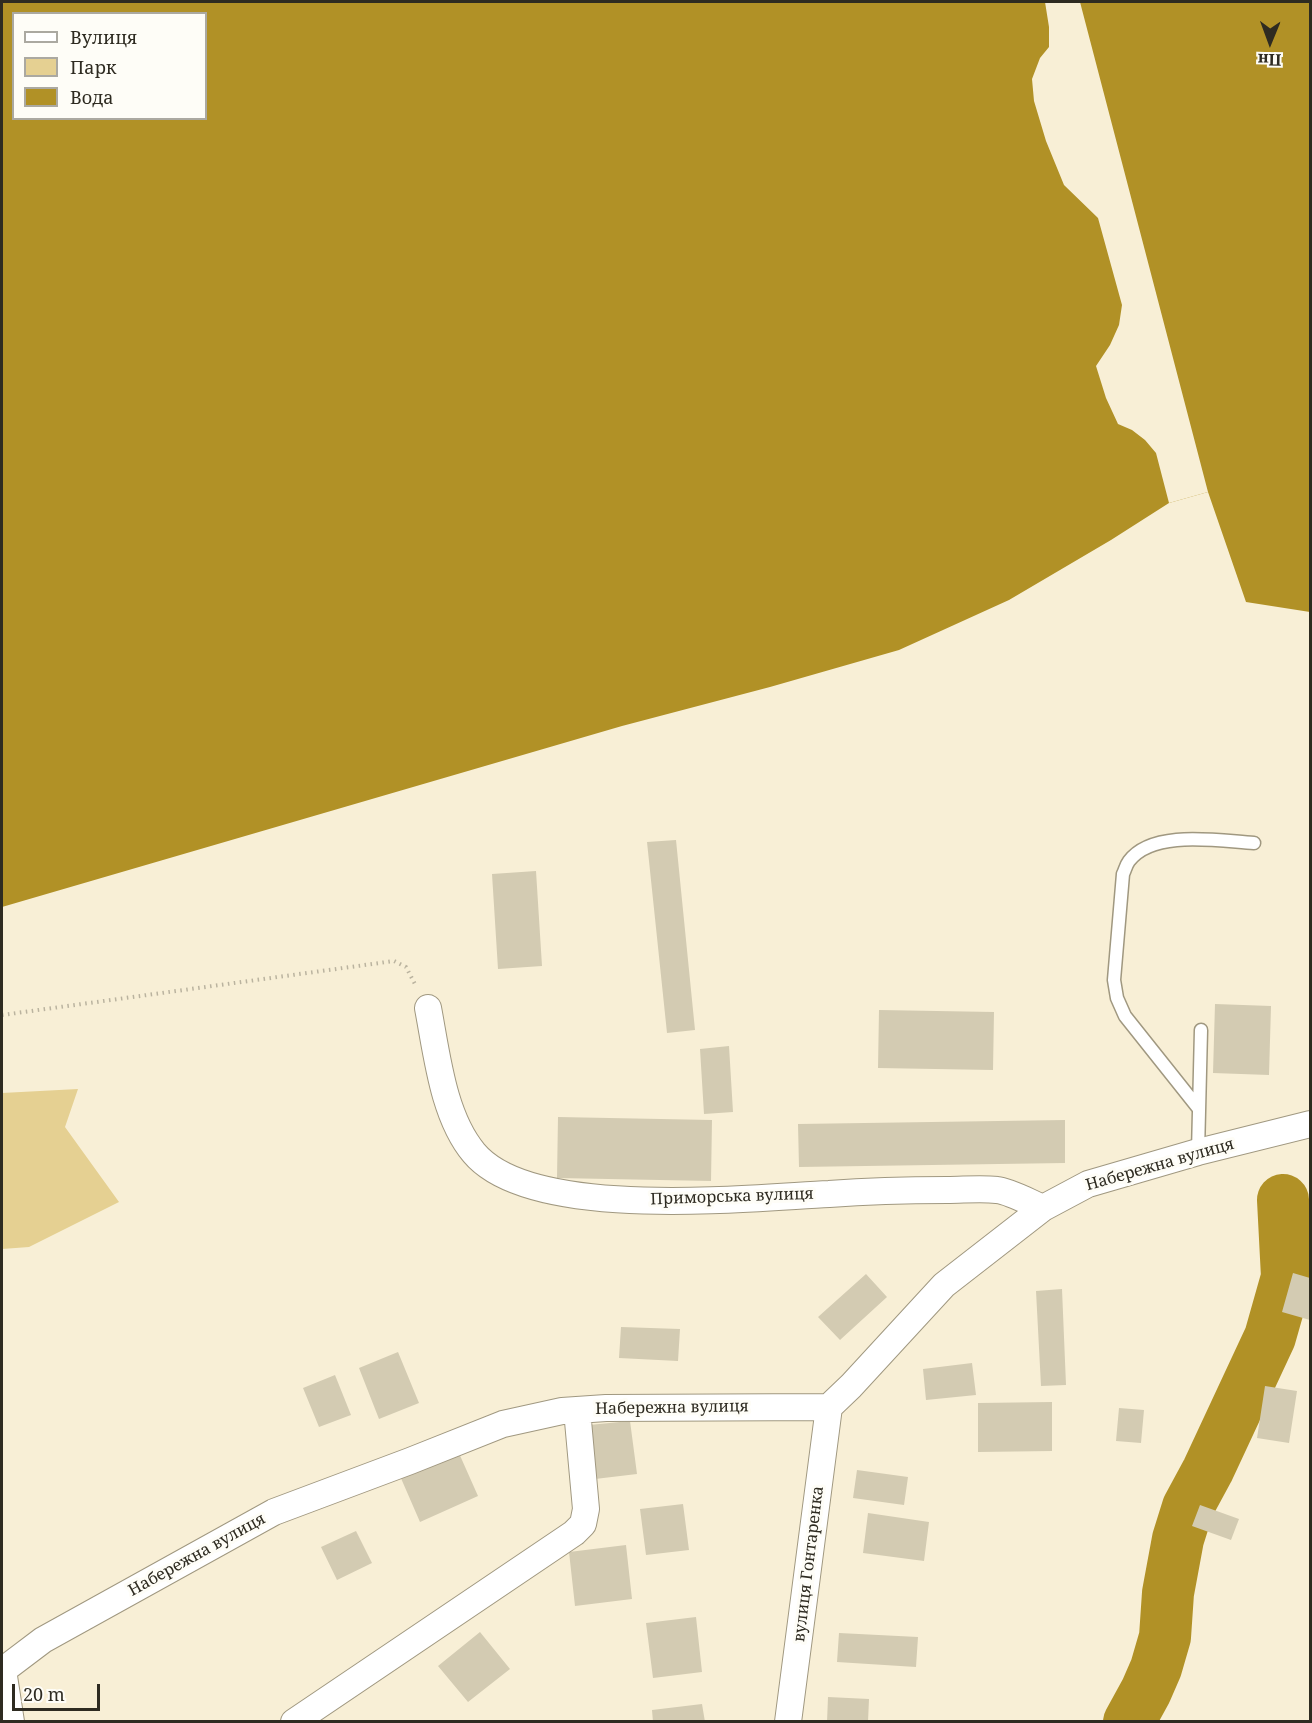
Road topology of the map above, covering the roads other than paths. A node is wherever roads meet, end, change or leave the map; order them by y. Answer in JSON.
{"nodes":[{"id":1,"x":1254,"y":843,"type":"dead end"},
{"id":2,"x":428,"y":1008,"type":"road end"},
{"id":3,"x":1201,"y":1030,"type":"dead end"},
{"id":4,"x":1199,"y":1109,"type":"junction"},
{"id":5,"x":1311,"y":1124,"type":"edge"},
{"id":6,"x":1198,"y":1152,"type":"junction"},
{"id":7,"x":1043,"y":1208,"type":"junction"},
{"id":8,"x":829,"y":1407,"type":"junction"},
{"id":9,"x":578,"y":1410,"type":"junction"},
{"id":10,"x":2,"y":1670,"type":"edge"},
{"id":11,"x":11,"y":1722,"type":"edge"},
{"id":12,"x":294,"y":1722,"type":"edge"},
{"id":13,"x":788,"y":1722,"type":"edge"}],
"edges":[{"from":1,"to":4,"type":"lane"},
{"from":2,"to":7,"type":"street","name":"Приморська вулиця"},
{"from":3,"to":4,"type":"lane"},
{"from":4,"to":6,"type":"lane"},
{"from":5,"to":6,"type":"street","name":"Набережна вулиця"},
{"from":6,"to":7,"type":"street","name":"Набережна вулиця"},
{"from":7,"to":8,"type":"street","name":"Набережна вулиця"},
{"from":8,"to":9,"type":"street","name":"Набережна вулиця"},
{"from":8,"to":13,"type":"street","name":"вулиця Гонтаренка"},
{"from":9,"to":10,"type":"street","name":"Набережна вулиця"},
{"from":9,"to":12,"type":"street"},
{"from":10,"to":11,"type":"street"}]}
